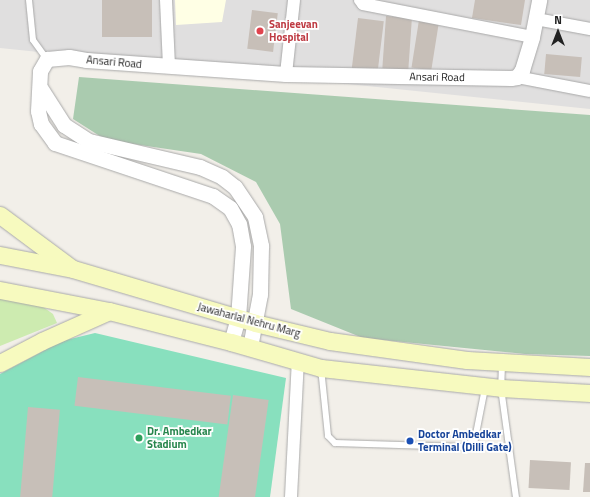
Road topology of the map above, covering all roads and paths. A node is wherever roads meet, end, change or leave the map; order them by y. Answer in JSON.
{"nodes":[{"id":1,"x":28,"y":0,"type":"edge"},
{"id":2,"x":166,"y":0,"type":"edge"},
{"id":3,"x":294,"y":0,"type":"edge"},
{"id":4,"x":360,"y":0,"type":"edge"},
{"id":5,"x":539,"y":0,"type":"edge"},
{"id":6,"x":536,"y":20,"type":"junction"},
{"id":7,"x":590,"y":28,"type":"edge"},
{"id":8,"x":532,"y":37,"type":"junction"},
{"id":9,"x":47,"y":59,"type":"junction"},
{"id":10,"x":169,"y":66,"type":"junction"},
{"id":11,"x":286,"y":74,"type":"junction"},
{"id":12,"x":517,"y":77,"type":"junction"},
{"id":13,"x":41,"y":89,"type":"junction"},
{"id":14,"x":590,"y":90,"type":"edge"},
{"id":15,"x":0,"y":215,"type":"edge"},
{"id":16,"x":0,"y":255,"type":"edge"},
{"id":17,"x":73,"y":269,"type":"junction"},
{"id":18,"x":0,"y":290,"type":"edge"},
{"id":19,"x":109,"y":311,"type":"junction"},
{"id":20,"x":238,"y":318,"type":"junction"},
{"id":21,"x":255,"y":323,"type":"junction"},
{"id":22,"x":231,"y":342,"type":"junction"},
{"id":23,"x":250,"y":347,"type":"junction"},
{"id":24,"x":298,"y":361,"type":"junction"},
{"id":25,"x":502,"y":362,"type":"junction"},
{"id":26,"x":0,"y":363,"type":"edge"},
{"id":27,"x":590,"y":367,"type":"edge"},
{"id":28,"x":321,"y":368,"type":"junction"},
{"id":29,"x":493,"y":387,"type":"junction"},
{"id":30,"x":590,"y":393,"type":"edge"},
{"id":31,"x":290,"y":497,"type":"edge"},
{"id":32,"x":516,"y":497,"type":"edge"}],
"edges":[{"from":1,"to":9,"type":"lane"},
{"from":2,"to":10,"type":"street"},
{"from":3,"to":11,"type":"street"},
{"from":4,"to":8,"type":"street"},
{"from":5,"to":6,"type":"street"},
{"from":6,"to":7,"type":"street"},
{"from":6,"to":8,"type":"street"},
{"from":8,"to":12,"type":"street"},
{"from":9,"to":10,"type":"street","name":"Ansari Road"},
{"from":9,"to":13,"type":"street"},
{"from":10,"to":11,"type":"street","name":"Ansari Road"},
{"from":11,"to":12,"type":"street","name":"Ansari Road"},
{"from":12,"to":14,"type":"street"},
{"from":13,"to":20,"type":"street"},
{"from":13,"to":21,"type":"street"},
{"from":15,"to":17,"type":"main road"},
{"from":16,"to":17,"type":"main road","name":"Jawaharlal Nehru Marg"},
{"from":17,"to":20,"type":"main road","name":"Jawaharlal Nehru Marg"},
{"from":18,"to":19,"type":"main road"},
{"from":19,"to":22,"type":"main road"},
{"from":19,"to":26,"type":"main road"},
{"from":20,"to":21,"type":"main road","name":"Jawaharlal Nehru Marg"},
{"from":20,"to":22,"type":"street"},
{"from":21,"to":23,"type":"street"},
{"from":21,"to":25,"type":"main road","name":"Jawaharlal Nehru Marg"},
{"from":22,"to":23,"type":"main road"},
{"from":23,"to":24,"type":"main road"},
{"from":24,"to":28,"type":"main road"},
{"from":24,"to":31,"type":"street"},
{"from":25,"to":27,"type":"main road","name":"Jawaharlal Nehru Marg"},
{"from":25,"to":29,"type":"lane"},
{"from":28,"to":29,"type":"main road"},
{"from":28,"to":29,"type":"lane"},
{"from":29,"to":30,"type":"main road"},
{"from":29,"to":32,"type":"lane"}]}
